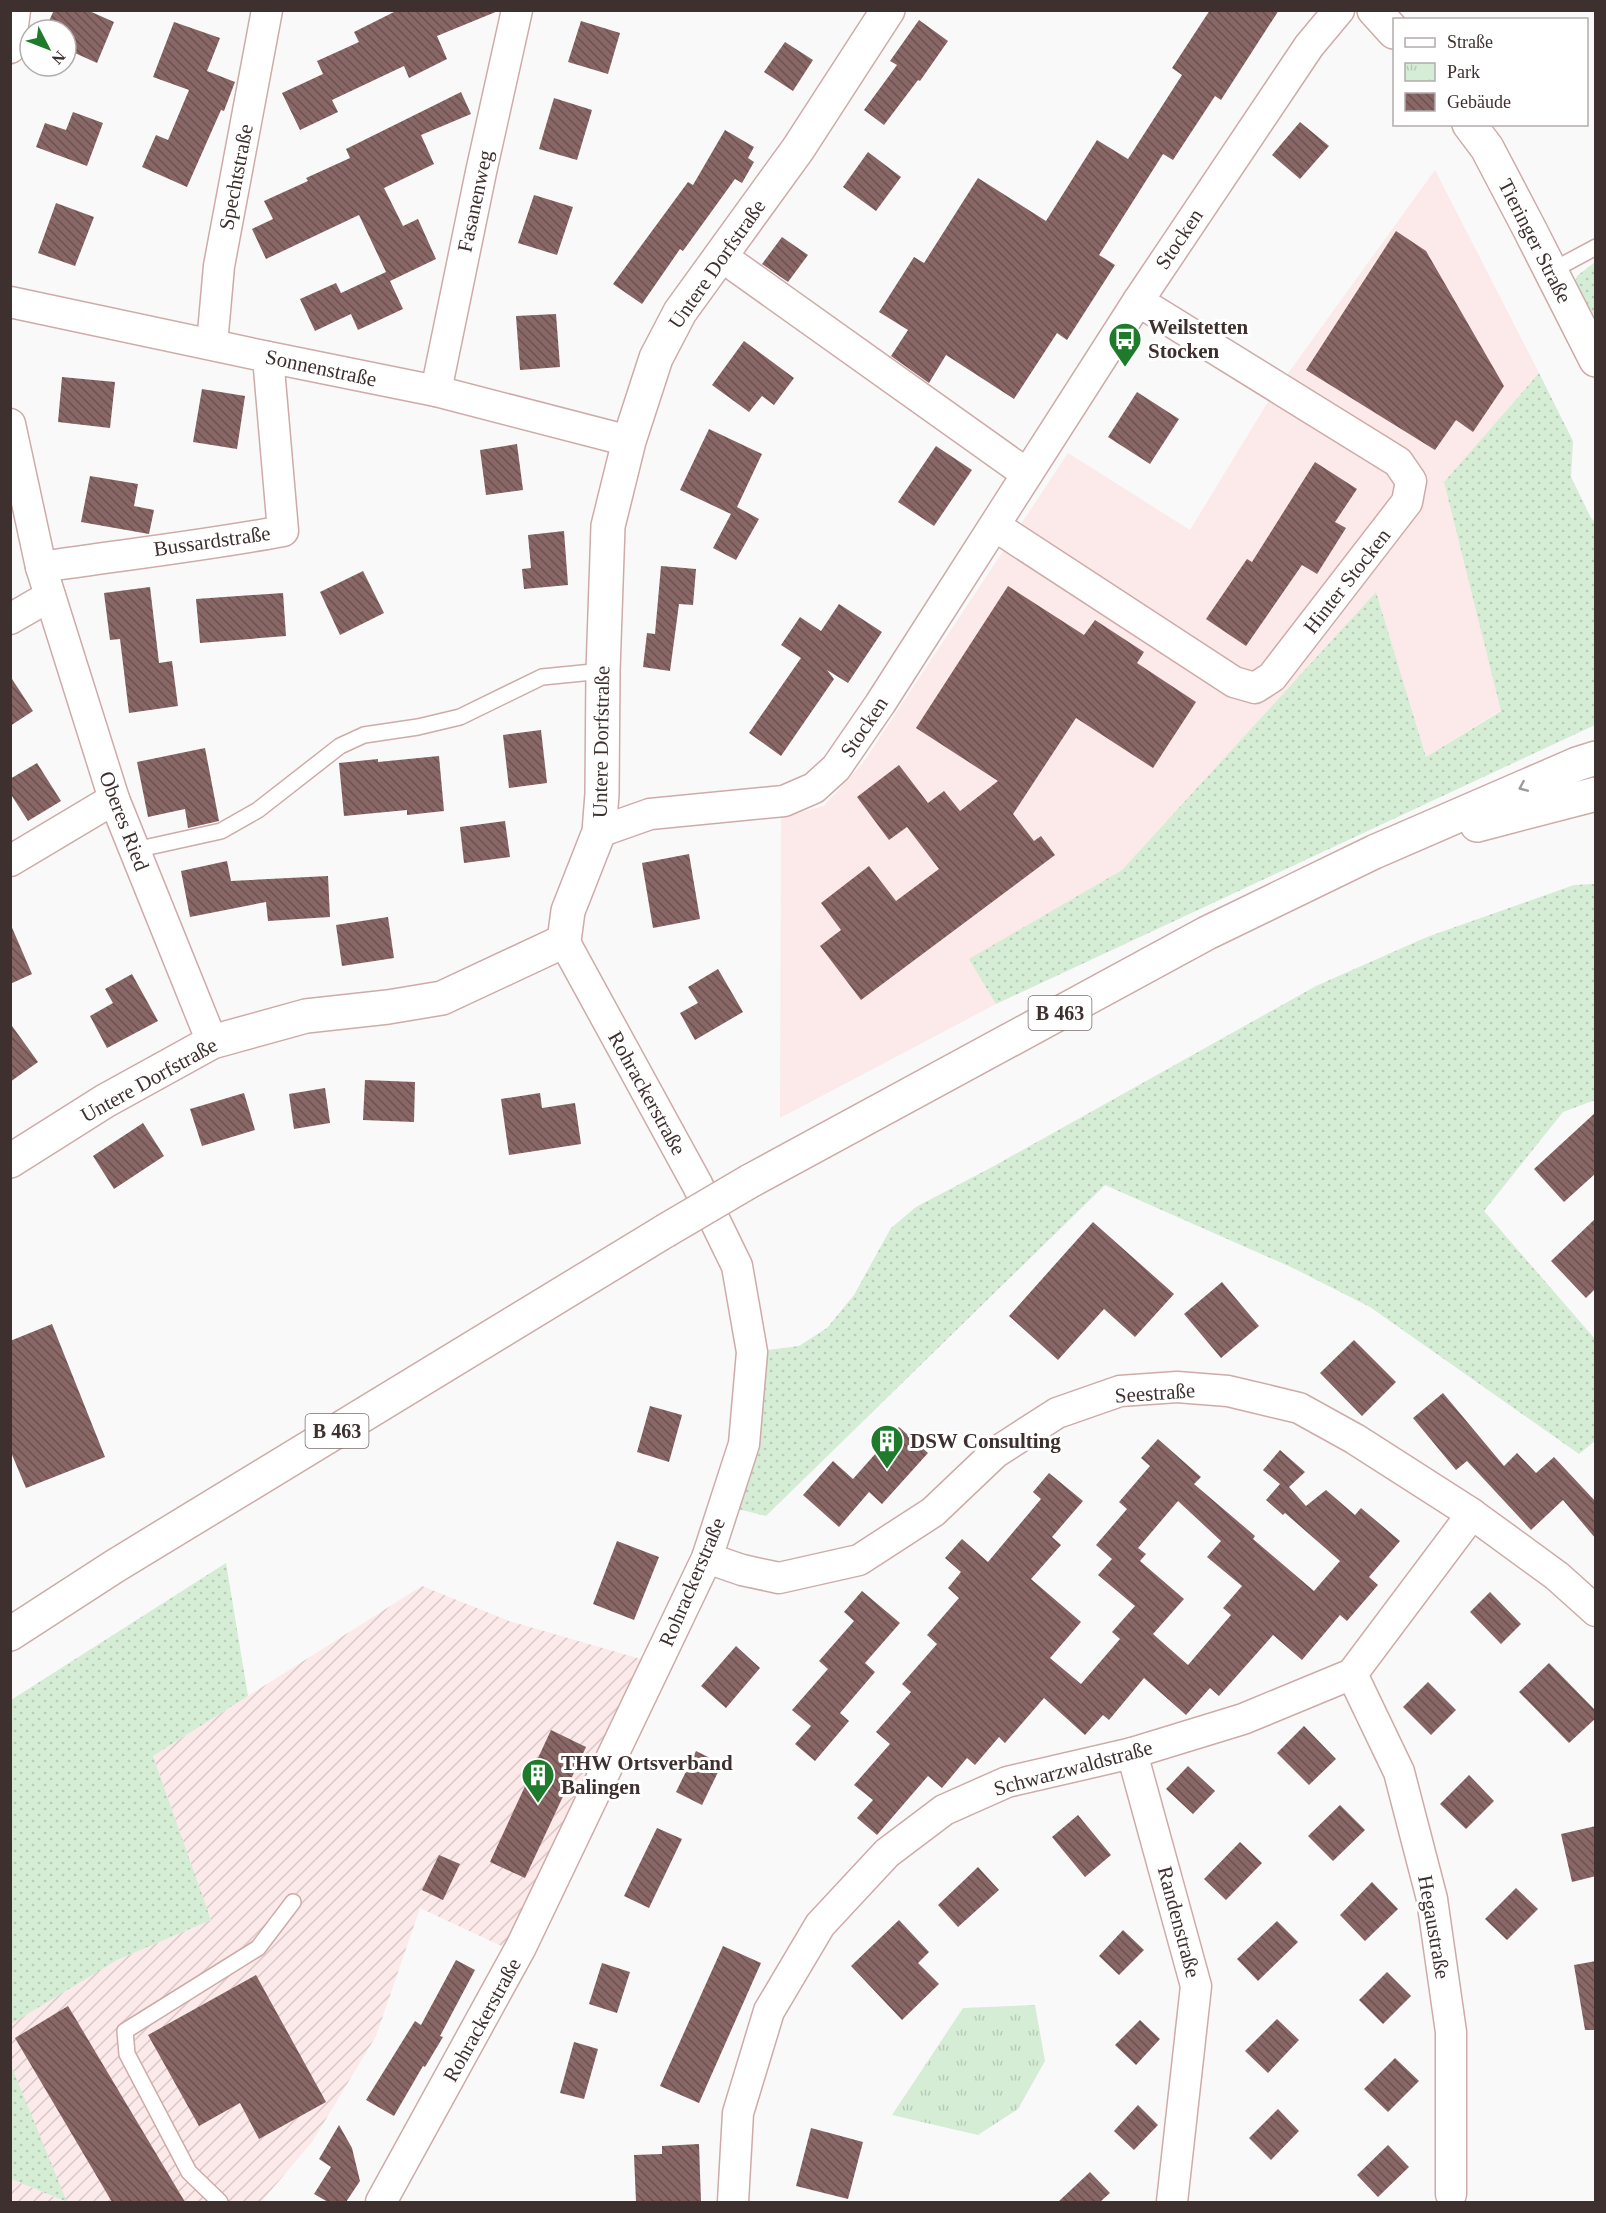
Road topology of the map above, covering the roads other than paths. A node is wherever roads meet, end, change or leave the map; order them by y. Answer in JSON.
{"nodes":[{"id":1,"x":15,"y":10,"type":"edge"},
{"id":2,"x":267,"y":10,"type":"edge"},
{"id":3,"x":517,"y":10,"type":"edge"},
{"id":4,"x":888,"y":10,"type":"edge"},
{"id":5,"x":1339,"y":10,"type":"edge"},
{"id":6,"x":1374,"y":10,"type":"edge"},
{"id":7,"x":1393,"y":30,"type":"edge"},
{"id":8,"x":10,"y":48,"type":"edge"},
{"id":9,"x":1470,"y":126,"type":"edge"},
{"id":10,"x":1596,"y":248,"type":"edge"},
{"id":11,"x":721,"y":256,"type":"junction"},
{"id":12,"x":1556,"y":280,"type":"junction"},
{"id":13,"x":1138,"y":301,"type":"junction"},
{"id":14,"x":10,"y":302,"type":"edge"},
{"id":15,"x":212,"y":344,"type":"junction"},
{"id":16,"x":268,"y":357,"type":"junction"},
{"id":17,"x":1596,"y":360,"type":"edge"},
{"id":18,"x":436,"y":392,"type":"junction"},
{"id":19,"x":10,"y":424,"type":"edge"},
{"id":20,"x":629,"y":441,"type":"junction"},
{"id":21,"x":1028,"y":474,"type":"junction"},
{"id":22,"x":994,"y":526,"type":"junction"},
{"id":23,"x":41,"y":567,"type":"junction"},
{"id":24,"x":50,"y":596,"type":"junction"},
{"id":25,"x":10,"y":620,"type":"edge"},
{"id":26,"x":603,"y":671,"type":"junction"},
{"id":27,"x":1596,"y":758,"type":"edge"},
{"id":28,"x":1596,"y":794,"type":"edge"},
{"id":29,"x":114,"y":799,"type":"junction"},
{"id":30,"x":599,"y":832,"type":"junction"},
{"id":31,"x":135,"y":850,"type":"junction"},
{"id":32,"x":1374,"y":852,"type":"junction"},
{"id":33,"x":10,"y":861,"type":"edge"},
{"id":34,"x":564,"y":941,"type":"junction"},
{"id":35,"x":212,"y":1042,"type":"junction"},
{"id":36,"x":10,"y":1161,"type":"edge"},
{"id":37,"x":1472,"y":1514,"type":"junction"},
{"id":38,"x":707,"y":1558,"type":"junction"},
{"id":39,"x":1596,"y":1611,"type":"edge"},
{"id":40,"x":10,"y":1634,"type":"edge"},
{"id":41,"x":1352,"y":1674,"type":"junction"},
{"id":42,"x":1132,"y":1753,"type":"junction"},
{"id":43,"x":293,"y":1902,"type":"dead end"},
{"id":44,"x":1458,"y":2198,"type":"edge"},
{"id":45,"x":220,"y":2202,"type":"edge"},
{"id":46,"x":381,"y":2202,"type":"edge"},
{"id":47,"x":733,"y":2202,"type":"edge"},
{"id":48,"x":1172,"y":2202,"type":"edge"}],
"edges":[{"from":1,"to":8,"type":"street"},
{"from":2,"to":15,"type":"street","name":"Spechtstraße"},
{"from":3,"to":18,"type":"street","name":"Fasanenweg"},
{"from":4,"to":11,"type":"main road","name":"Untere Dorfstraße"},
{"from":5,"to":13,"type":"street","name":"Stocken"},
{"from":6,"to":7,"type":"main road"},
{"from":9,"to":12,"type":"main road","name":"Tieringer Straße"},
{"from":10,"to":12,"type":"lane"},
{"from":11,"to":20,"type":"main road","name":"Untere Dorfstraße"},
{"from":11,"to":21,"type":"street"},
{"from":12,"to":17,"type":"main road","name":"Tieringer Straße"},
{"from":13,"to":21,"type":"street","name":"Stocken"},
{"from":13,"to":22,"type":"street","name":"Hinter Stocken"},
{"from":14,"to":15,"type":"street","name":"Sonnenstraße"},
{"from":15,"to":16,"type":"street","name":"Sonnenstraße"},
{"from":16,"to":18,"type":"street","name":"Sonnenstraße"},
{"from":16,"to":23,"type":"street","name":"Bussardstraße"},
{"from":18,"to":20,"type":"street","name":"Sonnenstraße"},
{"from":19,"to":23,"type":"street","name":"Oberes Ried"},
{"from":20,"to":26,"type":"main road","name":"Untere Dorfstraße"},
{"from":21,"to":22,"type":"street","name":"Stocken"},
{"from":22,"to":30,"type":"street","name":"Stocken"},
{"from":23,"to":24,"type":"street","name":"Oberes Ried"},
{"from":24,"to":25,"type":"street"},
{"from":24,"to":29,"type":"street","name":"Oberes Ried"},
{"from":26,"to":30,"type":"main road","name":"Untere Dorfstraße"},
{"from":26,"to":31,"type":"lane"},
{"from":27,"to":32,"type":"main road","number":"B 463","one_way":true},
{"from":28,"to":32,"type":"main road","number":"B 463"},
{"from":29,"to":31,"type":"street","name":"Oberes Ried"},
{"from":29,"to":33,"type":"street"},
{"from":30,"to":34,"type":"main road","name":"Untere Dorfstraße"},
{"from":31,"to":35,"type":"street","name":"Oberes Ried"},
{"from":32,"to":40,"type":"main road","number":"B 463","bridge":true},
{"from":34,"to":35,"type":"main road","name":"Untere Dorfstraße"},
{"from":34,"to":38,"type":"street","name":"Rohrackerstraße"},
{"from":35,"to":36,"type":"main road","name":"Untere Dorfstraße"},
{"from":37,"to":38,"type":"street","name":"Seestraße"},
{"from":37,"to":39,"type":"street","name":"Seestraße"},
{"from":37,"to":41,"type":"street"},
{"from":38,"to":46,"type":"street","name":"Rohrackerstraße"},
{"from":41,"to":42,"type":"street","name":"Schwarzwaldstraße"},
{"from":41,"to":44,"type":"street","name":"Hegaustraße"},
{"from":42,"to":47,"type":"street","name":"Schwarzwaldstraße"},
{"from":42,"to":48,"type":"street","name":"Randenstraße"},
{"from":43,"to":45,"type":"lane"}]}
